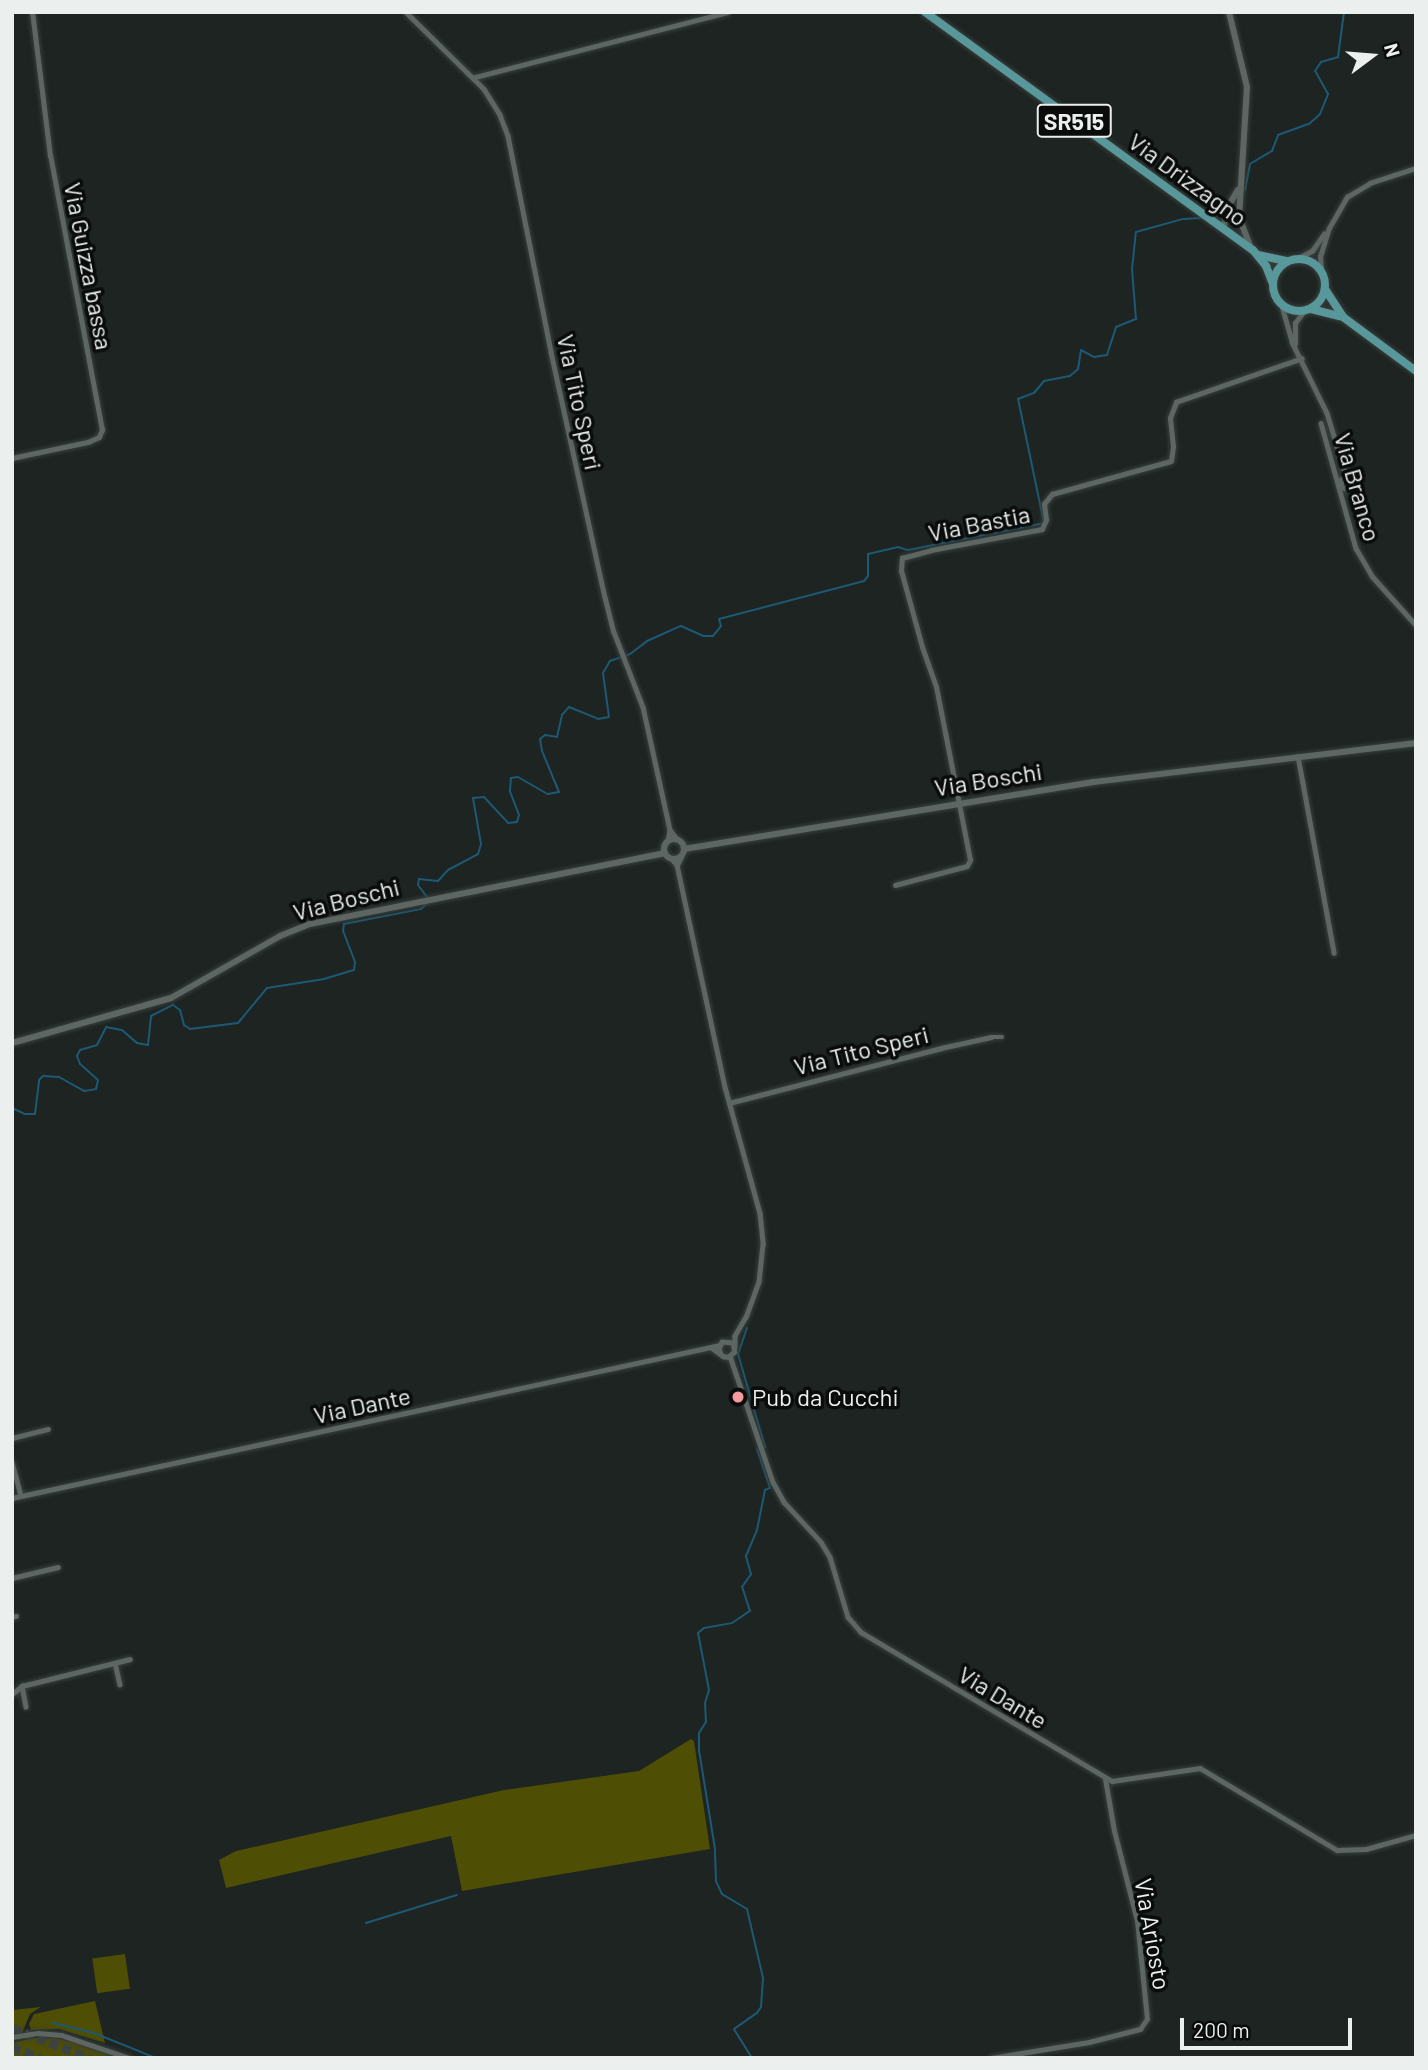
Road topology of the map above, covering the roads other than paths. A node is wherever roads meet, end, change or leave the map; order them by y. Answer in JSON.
{"nodes":[{"id":1,"x":32,"y":12,"type":"edge"},
{"id":2,"x":406,"y":12,"type":"edge"},
{"id":3,"x":728,"y":12,"type":"edge"},
{"id":4,"x":925,"y":12,"type":"edge"},
{"id":5,"x":1229,"y":12,"type":"edge"},
{"id":6,"x":474,"y":78,"type":"junction"},
{"id":7,"x":1416,"y":168,"type":"edge"},
{"id":8,"x":1238,"y":188,"type":"junction"},
{"id":9,"x":1228,"y":207,"type":"junction"},
{"id":10,"x":1203,"y":215,"type":"junction"},
{"id":11,"x":1329,"y":228,"type":"junction"},
{"id":12,"x":1223,"y":229,"type":"junction"},
{"id":13,"x":1255,"y":252,"type":"junction"},
{"id":14,"x":1298,"y":258,"type":"junction"},
{"id":15,"x":1287,"y":261,"type":"junction"},
{"id":16,"x":1321,"y":270,"type":"junction"},
{"id":17,"x":1272,"y":282,"type":"junction"},
{"id":18,"x":1325,"y":289,"type":"junction"},
{"id":19,"x":1282,"y":306,"type":"junction"},
{"id":20,"x":1307,"y":310,"type":"junction"},
{"id":21,"x":1343,"y":317,"type":"junction"},
{"id":22,"x":1296,"y":348,"type":"junction"},
{"id":23,"x":1302,"y":358,"type":"junction"},
{"id":24,"x":1416,"y":371,"type":"edge"},
{"id":25,"x":1321,"y":423,"type":"dead end"},
{"id":26,"x":12,"y":458,"type":"edge"},
{"id":27,"x":1346,"y":476,"type":"dead end"},
{"id":28,"x":1416,"y":625,"type":"edge"},
{"id":29,"x":1416,"y":743,"type":"edge"},
{"id":30,"x":1298,"y":755,"type":"junction"},
{"id":31,"x":961,"y":802,"type":"junction"},
{"id":32,"x":670,"y":830,"type":"junction"},
{"id":33,"x":677,"y":839,"type":"junction"},
{"id":34,"x":668,"y":841,"type":"junction"},
{"id":35,"x":684,"y":849,"type":"junction"},
{"id":36,"x":665,"y":853,"type":"junction"},
{"id":37,"x":681,"y":857,"type":"junction"},
{"id":38,"x":672,"y":859,"type":"junction"},
{"id":39,"x":677,"y":865,"type":"junction"},
{"id":40,"x":895,"y":885,"type":"dead end"},
{"id":41,"x":1334,"y":953,"type":"dead end"},
{"id":42,"x":1002,"y":1037,"type":"dead end"},
{"id":43,"x":12,"y":1043,"type":"edge"},
{"id":44,"x":729,"y":1103,"type":"junction"},
{"id":45,"x":735,"y":1336,"type":"junction"},
{"id":46,"x":726,"y":1341,"type":"junction"},
{"id":47,"x":720,"y":1345,"type":"junction"},
{"id":48,"x":735,"y":1347,"type":"junction"},
{"id":49,"x":711,"y":1348,"type":"junction"},
{"id":50,"x":721,"y":1354,"type":"junction"},
{"id":51,"x":730,"y":1356,"type":"junction"},
{"id":52,"x":48,"y":1429,"type":"dead end"},
{"id":53,"x":12,"y":1438,"type":"edge"},
{"id":54,"x":12,"y":1462,"type":"edge"},
{"id":55,"x":21,"y":1496,"type":"junction"},
{"id":56,"x":12,"y":1498,"type":"edge"},
{"id":57,"x":58,"y":1567,"type":"dead end"},
{"id":58,"x":12,"y":1578,"type":"edge"},
{"id":59,"x":130,"y":1660,"type":"dead end"},
{"id":60,"x":115,"y":1663,"type":"junction"},
{"id":61,"x":120,"y":1684,"type":"dead end"},
{"id":62,"x":22,"y":1686,"type":"junction"},
{"id":63,"x":12,"y":1694,"type":"edge"},
{"id":64,"x":26,"y":1707,"type":"dead end"},
{"id":65,"x":1105,"y":1778,"type":"junction"},
{"id":66,"x":1416,"y":1835,"type":"edge"},
{"id":67,"x":12,"y":2037,"type":"edge"},
{"id":68,"x":129,"y":2058,"type":"edge"},
{"id":69,"x":991,"y":2058,"type":"edge"}],
"edges":[{"from":1,"to":26,"type":"street","name":"Via Guizza bassa"},
{"from":2,"to":6,"type":"street","name":"Via Tito Speri"},
{"from":3,"to":6,"type":"street"},
{"from":4,"to":10,"type":"main road","name":"Via Drizzagno","number":"SR515"},
{"from":5,"to":8,"type":"street"},
{"from":6,"to":32,"type":"street","name":"Via Tito Speri"},
{"from":7,"to":11,"type":"street"},
{"from":8,"to":9,"type":"street"},
{"from":8,"to":13,"type":"street"},
{"from":9,"to":10,"type":"street"},
{"from":9,"to":12,"type":"street"},
{"from":10,"to":12,"type":"main road","name":"Via Drizzagno","number":"SR515"},
{"from":11,"to":14,"type":"street"},
{"from":11,"to":16,"type":"street"},
{"from":12,"to":13,"type":"main road","name":"Via Drizzagno","number":"SR515"},
{"from":13,"to":15,"type":"main road","name":"Via Drizzagno"},
{"from":13,"to":17,"type":"main road","name":"Via Drizzagno"},
{"from":14,"to":15,"type":"main road"},
{"from":14,"to":16,"type":"main road"},
{"from":15,"to":17,"type":"main road"},
{"from":16,"to":18,"type":"main road"},
{"from":17,"to":19,"type":"main road"},
{"from":18,"to":20,"type":"main road"},
{"from":18,"to":21,"type":"main road"},
{"from":19,"to":20,"type":"main road"},
{"from":19,"to":22,"type":"street"},
{"from":20,"to":21,"type":"main road"},
{"from":20,"to":22,"type":"street"},
{"from":21,"to":24,"type":"main road"},
{"from":22,"to":23,"type":"street"},
{"from":23,"to":27,"type":"street"},
{"from":23,"to":31,"type":"street","name":"Via Bastia"},
{"from":25,"to":28,"type":"street","name":"Via Branco"},
{"from":29,"to":30,"type":"street","name":"Via Boschi"},
{"from":30,"to":31,"type":"street","name":"Via Boschi"},
{"from":30,"to":41,"type":"street"},
{"from":31,"to":35,"type":"street","name":"Via Boschi"},
{"from":31,"to":40,"type":"street"},
{"from":32,"to":33,"type":"street","name":"Via Tito Speri"},
{"from":32,"to":34,"type":"street","name":"Via Tito Speri"},
{"from":33,"to":34,"type":"street"},
{"from":33,"to":35,"type":"street"},
{"from":34,"to":36,"type":"street"},
{"from":35,"to":37,"type":"street"},
{"from":36,"to":38,"type":"street"},
{"from":36,"to":43,"type":"street","name":"Via Boschi"},
{"from":37,"to":38,"type":"street"},
{"from":37,"to":39,"type":"street"},
{"from":38,"to":39,"type":"street"},
{"from":39,"to":44,"type":"street"},
{"from":42,"to":44,"type":"street","name":"Via Tito Speri"},
{"from":44,"to":45,"type":"street"},
{"from":45,"to":46,"type":"street"},
{"from":45,"to":48,"type":"street"},
{"from":46,"to":47,"type":"street"},
{"from":46,"to":48,"type":"street"},
{"from":47,"to":49,"type":"street","name":"Via Dante"},
{"from":47,"to":50,"type":"street"},
{"from":48,"to":51,"type":"street"},
{"from":49,"to":50,"type":"street"},
{"from":49,"to":55,"type":"street","name":"Via Dante"},
{"from":50,"to":51,"type":"street"},
{"from":51,"to":65,"type":"street","name":"Via Dante"},
{"from":52,"to":53,"type":"street"},
{"from":54,"to":55,"type":"street"},
{"from":55,"to":56,"type":"street","name":"Via Dante"},
{"from":57,"to":58,"type":"street"},
{"from":59,"to":60,"type":"street"},
{"from":60,"to":61,"type":"street"},
{"from":60,"to":62,"type":"street"},
{"from":62,"to":63,"type":"street"},
{"from":62,"to":64,"type":"street"},
{"from":65,"to":66,"type":"street","name":"Via Dante"},
{"from":65,"to":69,"type":"street","name":"Via Ariosto"},
{"from":67,"to":68,"type":"street"}]}
